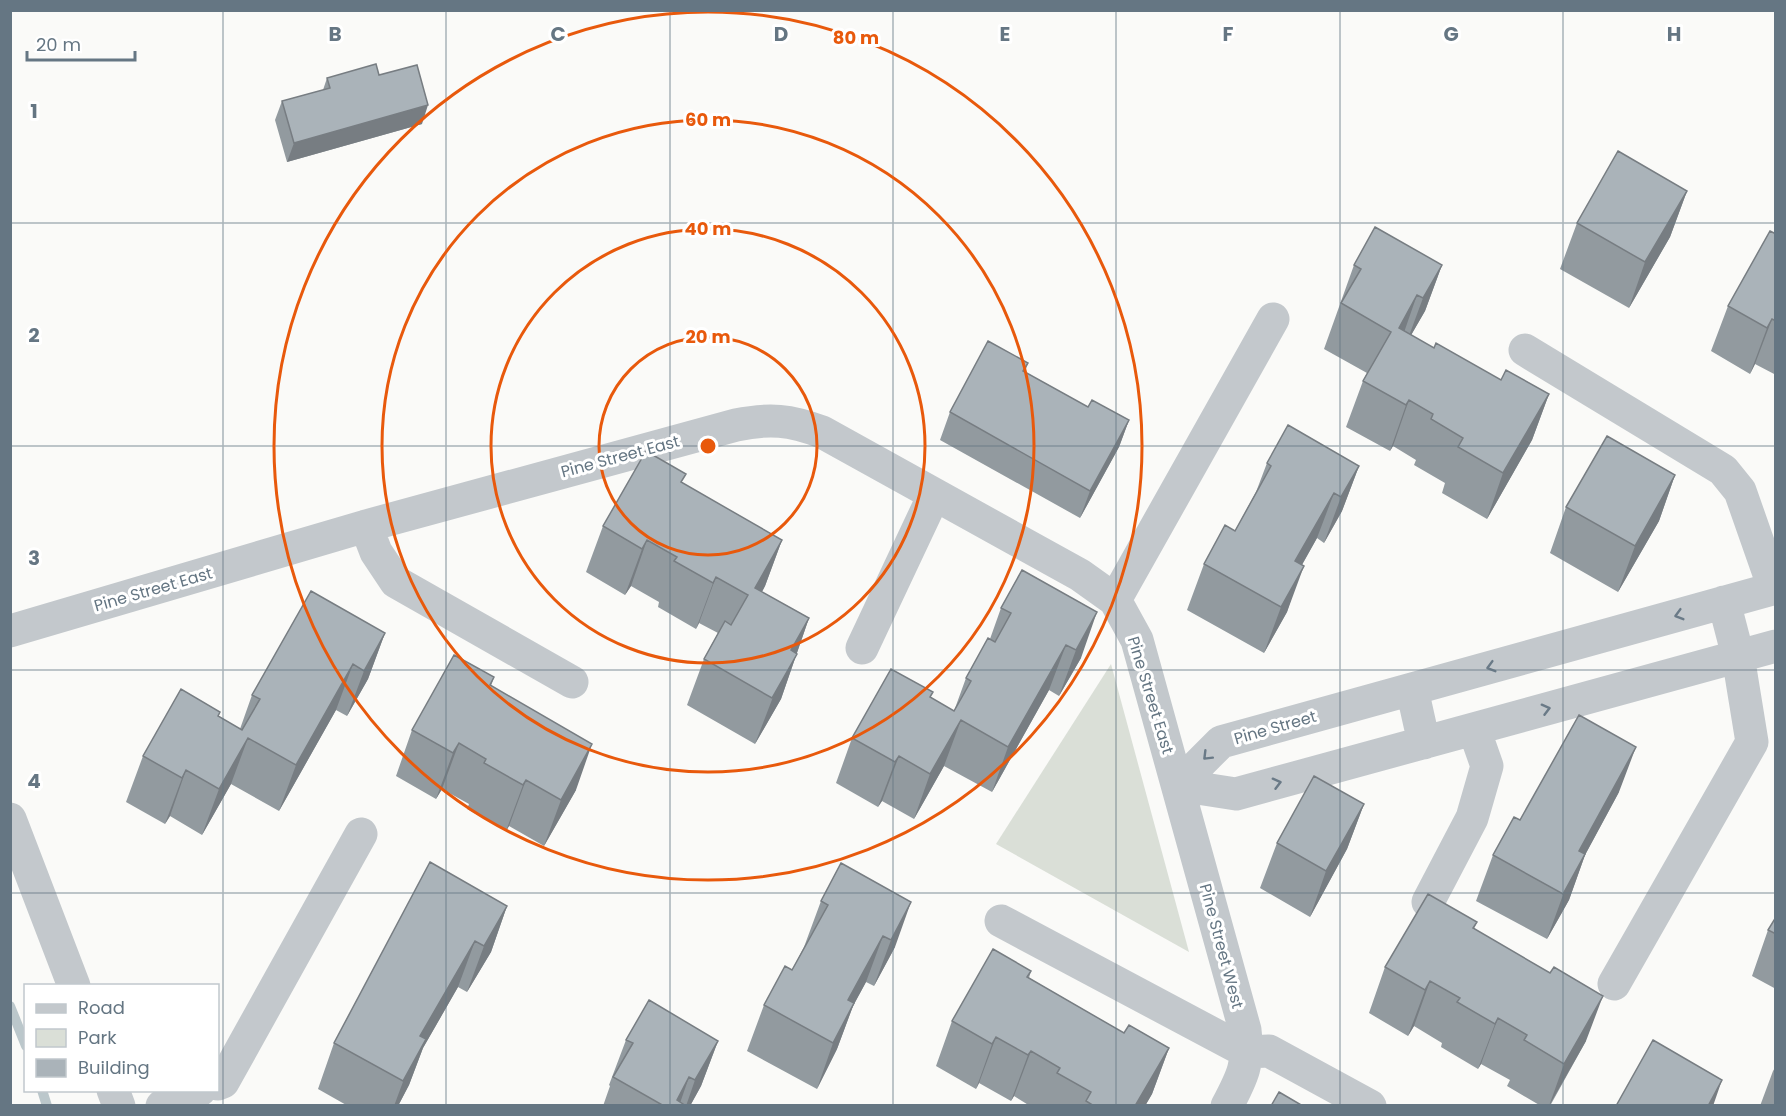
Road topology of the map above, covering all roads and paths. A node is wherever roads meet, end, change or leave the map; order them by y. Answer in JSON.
{"nodes":[{"id":1,"x":1274,"y":320,"type":"dead end"},
{"id":2,"x":1525,"y":350,"type":"dead end"},
{"id":3,"x":934,"y":495,"type":"junction"},
{"id":4,"x":366,"y":526,"type":"junction"},
{"id":5,"x":1775,"y":588,"type":"edge"},
{"id":6,"x":1115,"y":600,"type":"junction"},
{"id":7,"x":1724,"y":602,"type":"junction"},
{"id":8,"x":10,"y":631,"type":"edge"},
{"id":9,"x":1776,"y":646,"type":"edge"},
{"id":10,"x":862,"y":648,"type":"dead end"},
{"id":11,"x":1738,"y":656,"type":"junction"},
{"id":12,"x":572,"y":682,"type":"dead end"},
{"id":13,"x":1412,"y":689,"type":"junction"},
{"id":14,"x":1474,"y":729,"type":"junction"},
{"id":15,"x":1424,"y":743,"type":"junction"},
{"id":16,"x":1178,"y":785,"type":"junction"},
{"id":17,"x":10,"y":819,"type":"edge"},
{"id":18,"x":361,"y":834,"type":"dead end"},
{"id":19,"x":1428,"y":902,"type":"edge"},
{"id":20,"x":1001,"y":921,"type":"dead end"},
{"id":21,"x":73,"y":984,"type":"edge"},
{"id":22,"x":1614,"y":984,"type":"dead end"},
{"id":23,"x":1247,"y":1052,"type":"junction"},
{"id":24,"x":219,"y":1084,"type":"edge"},
{"id":25,"x":195,"y":1092,"type":"edge"},
{"id":26,"x":162,"y":1106,"type":"edge"},
{"id":27,"x":1227,"y":1106,"type":"edge"},
{"id":28,"x":1370,"y":1106,"type":"edge"}],
"edges":[{"from":1,"to":6,"type":"street"},
{"from":2,"to":5,"type":"street"},
{"from":3,"to":4,"type":"street","name":"Pine Street East"},
{"from":3,"to":6,"type":"street","name":"Pine Street East"},
{"from":3,"to":10,"type":"street"},
{"from":4,"to":8,"type":"street","name":"Pine Street East"},
{"from":4,"to":12,"type":"street"},
{"from":5,"to":7,"type":"street","name":"Pine Street"},
{"from":6,"to":16,"type":"street","name":"Pine Street East"},
{"from":7,"to":11,"type":"street"},
{"from":7,"to":13,"type":"street","name":"Pine Street","one_way":true},
{"from":9,"to":11,"type":"street"},
{"from":14,"to":11,"type":"street","one_way":true},
{"from":11,"to":22,"type":"street"},
{"from":13,"to":15,"type":"street"},
{"from":13,"to":16,"type":"street","name":"Pine Street","one_way":true},
{"from":14,"to":15,"type":"street"},
{"from":14,"to":19,"type":"street"},
{"from":16,"to":15,"type":"street","one_way":true},
{"from":16,"to":23,"type":"street","name":"Pine Street West"},
{"from":17,"to":21,"type":"street"},
{"from":18,"to":24,"type":"street"},
{"from":20,"to":23,"type":"street"},
{"from":23,"to":27,"type":"street","name":"Pine Street West"},
{"from":23,"to":28,"type":"street"},
{"from":25,"to":26,"type":"street"}]}
